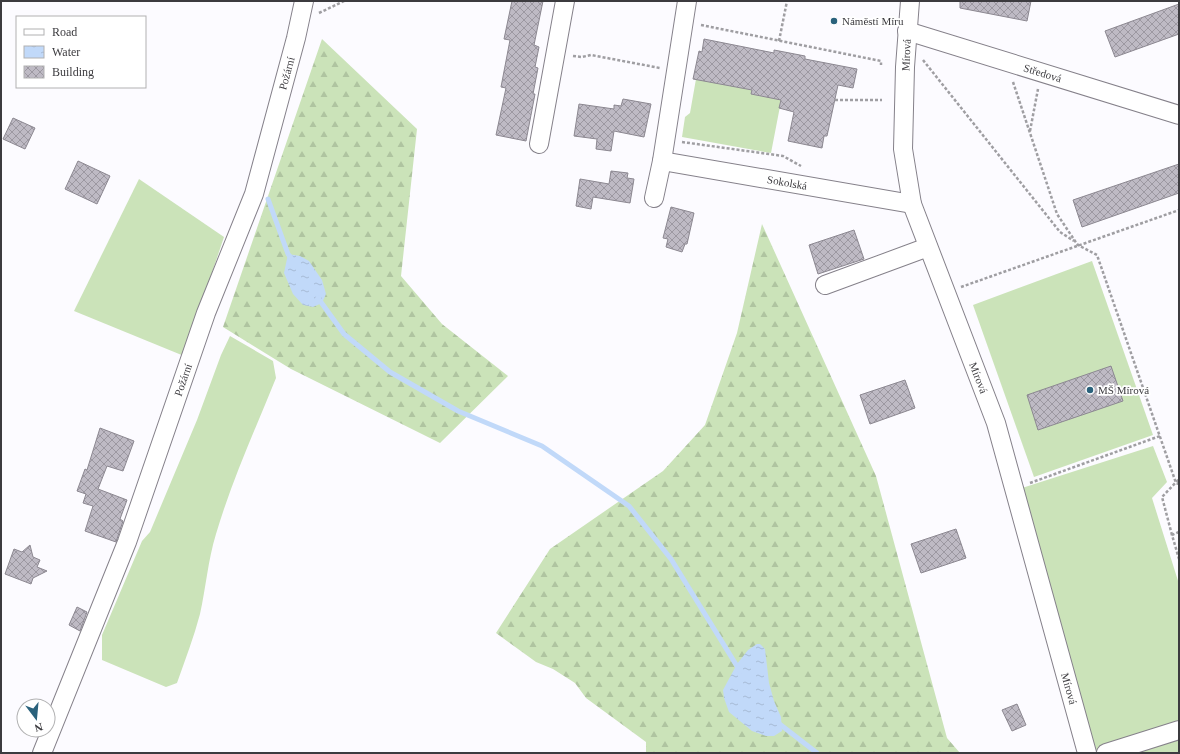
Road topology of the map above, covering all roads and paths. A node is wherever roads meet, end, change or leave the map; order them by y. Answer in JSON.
{"nodes":[{"id":1,"x":344,"y":1,"type":"edge"},
{"id":2,"x":565,"y":1,"type":"edge"},
{"id":3,"x":687,"y":1,"type":"edge"},
{"id":4,"x":787,"y":1,"type":"edge"},
{"id":5,"x":910,"y":1,"type":"edge"},
{"id":6,"x":303,"y":9,"type":"edge"},
{"id":7,"x":684,"y":22,"type":"junction"},
{"id":8,"x":907,"y":31,"type":"junction"},
{"id":9,"x":779,"y":41,"type":"junction"},
{"id":10,"x":556,"y":52,"type":"junction"},
{"id":11,"x":922,"y":59,"type":"dead end"},
{"id":12,"x":1012,"y":64,"type":"junction"},
{"id":13,"x":881,"y":65,"type":"dead end"},
{"id":14,"x":676,"y":71,"type":"junction"},
{"id":15,"x":1043,"y":72,"type":"junction"},
{"id":16,"x":835,"y":100,"type":"dead end"},
{"id":17,"x":882,"y":100,"type":"dead end"},
{"id":18,"x":1179,"y":115,"type":"edge"},
{"id":19,"x":1029,"y":132,"type":"junction"},
{"id":20,"x":665,"y":139,"type":"junction"},
{"id":21,"x":539,"y":144,"type":"dead end"},
{"id":22,"x":662,"y":161,"type":"junction"},
{"id":23,"x":803,"y":168,"type":"dead end"},
{"id":24,"x":654,"y":198,"type":"dead end"},
{"id":25,"x":912,"y":204,"type":"junction"},
{"id":26,"x":1179,"y":210,"type":"edge"},
{"id":27,"x":1075,"y":241,"type":"junction"},
{"id":28,"x":1078,"y":245,"type":"junction"},
{"id":29,"x":928,"y":247,"type":"junction"},
{"id":30,"x":825,"y":285,"type":"dead end"},
{"id":31,"x":946,"y":292,"type":"junction"},
{"id":32,"x":1160,"y":436,"type":"junction"},
{"id":33,"x":1179,"y":479,"type":"edge"},
{"id":34,"x":1178,"y":484,"type":"edge"},
{"id":35,"x":1014,"y":489,"type":"junction"},
{"id":36,"x":1179,"y":532,"type":"edge"},
{"id":37,"x":1172,"y":535,"type":"junction"},
{"id":38,"x":1179,"y":559,"type":"edge"},
{"id":39,"x":1179,"y":730,"type":"edge"},
{"id":40,"x":42,"y":753,"type":"edge"},
{"id":41,"x":1087,"y":753,"type":"edge"},
{"id":42,"x":1106,"y":753,"type":"edge"}],
"edges":[{"from":1,"to":6,"type":"path"},
{"from":2,"to":10,"type":"street"},
{"from":3,"to":7,"type":"street"},
{"from":4,"to":9,"type":"path"},
{"from":5,"to":8,"type":"street","name":"Mírová"},
{"from":6,"to":40,"type":"street","name":"Požární"},
{"from":7,"to":9,"type":"path"},
{"from":7,"to":14,"type":"street"},
{"from":8,"to":12,"type":"street","name":"Středová"},
{"from":8,"to":25,"type":"street","name":"Mírová"},
{"from":9,"to":13,"type":"path"},
{"from":10,"to":14,"type":"path"},
{"from":10,"to":21,"type":"street"},
{"from":11,"to":27,"type":"path"},
{"from":12,"to":15,"type":"street","name":"Středová"},
{"from":12,"to":19,"type":"path"},
{"from":14,"to":20,"type":"street"},
{"from":15,"to":18,"type":"street","name":"Středová"},
{"from":15,"to":19,"type":"path"},
{"from":16,"to":17,"type":"path"},
{"from":19,"to":27,"type":"path"},
{"from":20,"to":22,"type":"street"},
{"from":20,"to":23,"type":"path"},
{"from":22,"to":24,"type":"street"},
{"from":22,"to":25,"type":"street","name":"Sokolská"},
{"from":25,"to":29,"type":"street","name":"Mírová"},
{"from":26,"to":28,"type":"path"},
{"from":27,"to":28,"type":"path"},
{"from":28,"to":31,"type":"path"},
{"from":28,"to":32,"type":"path"},
{"from":29,"to":30,"type":"street"},
{"from":29,"to":31,"type":"street","name":"Mírová"},
{"from":31,"to":35,"type":"street","name":"Mírová"},
{"from":32,"to":34,"type":"path"},
{"from":32,"to":35,"type":"path"},
{"from":33,"to":34,"type":"path"},
{"from":34,"to":37,"type":"path"},
{"from":35,"to":41,"type":"street","name":"Mírová"},
{"from":36,"to":37,"type":"path"},
{"from":37,"to":38,"type":"path"},
{"from":39,"to":42,"type":"street"}]}
